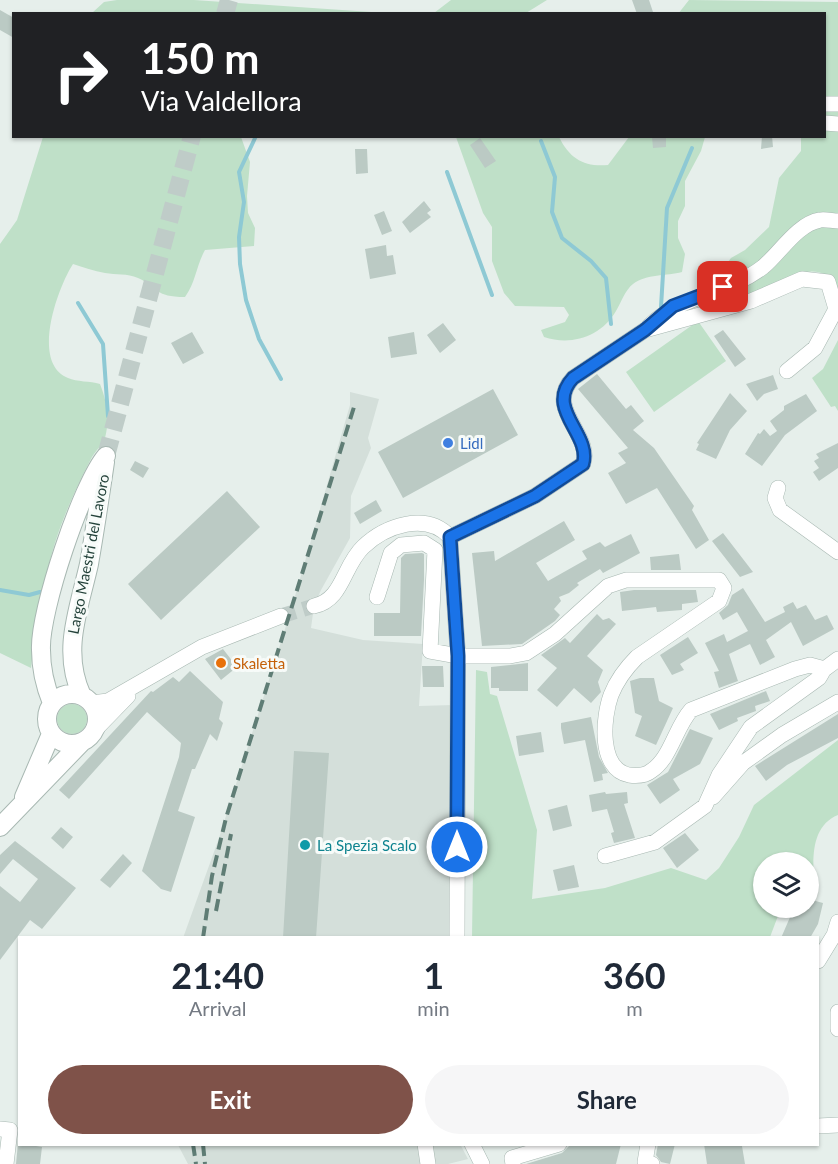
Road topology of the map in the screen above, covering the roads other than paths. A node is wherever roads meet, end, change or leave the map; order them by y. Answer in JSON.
{"nodes":[{"id":1,"x":838,"y":221,"type":"edge"},
{"id":2,"x":645,"y":330,"type":"junction"},
{"id":3,"x":787,"y":371,"type":"dead end"},
{"id":4,"x":778,"y":488,"type":"dead end"},
{"id":5,"x":450,"y":537,"type":"junction"},
{"id":6,"x":838,"y":552,"type":"edge"},
{"id":7,"x":377,"y":597,"type":"dead end"},
{"id":8,"x":314,"y":606,"type":"tunnel mouth"},
{"id":9,"x":281,"y":616,"type":"tunnel mouth"},
{"id":10,"x":458,"y":656,"type":"junction"},
{"id":11,"x":838,"y":659,"type":"edge"},
{"id":12,"x":822,"y":671,"type":"junction"},
{"id":13,"x":138,"y":685,"type":"junction"},
{"id":14,"x":87,"y":699,"type":"junction"},
{"id":15,"x":838,"y":702,"type":"edge"},
{"id":16,"x":52,"y":703,"type":"junction"},
{"id":17,"x":51,"y":734,"type":"junction"},
{"id":18,"x":88,"y":736,"type":"junction"},
{"id":19,"x":705,"y":806,"type":"junction"},
{"id":20,"x":20,"y":807,"type":"junction"},
{"id":21,"x":0,"y":827,"type":"edge"},
{"id":22,"x":605,"y":856,"type":"dead end"},
{"id":23,"x":838,"y":922,"type":"edge"},
{"id":24,"x":457,"y":936,"type":"edge"},
{"id":25,"x":819,"y":959,"type":"edge"},
{"id":26,"x":838,"y":1012,"type":"edge"},
{"id":27,"x":838,"y":1029,"type":"edge"},
{"id":28,"x":838,"y":1125,"type":"edge"},
{"id":29,"x":819,"y":1126,"type":"edge"},
{"id":30,"x":0,"y":1129,"type":"edge"},
{"id":31,"x":473,"y":1146,"type":"edge"},
{"id":32,"x":552,"y":1146,"type":"edge"},
{"id":33,"x":648,"y":1146,"type":"edge"},
{"id":34,"x":6,"y":1164,"type":"edge"},
{"id":35,"x":482,"y":1164,"type":"edge"},
{"id":36,"x":513,"y":1164,"type":"edge"},
{"id":37,"x":652,"y":1164,"type":"edge"}],
"edges":[{"from":1,"to":2,"type":"street"},
{"from":2,"to":3,"type":"street"},
{"from":2,"to":5,"type":"street"},
{"from":4,"to":6,"type":"street"},
{"from":5,"to":8,"type":"street"},
{"from":5,"to":10,"type":"street"},
{"from":7,"to":10,"type":"street"},
{"from":9,"to":13,"type":"street"},
{"from":10,"to":12,"type":"street"},
{"from":10,"to":24,"type":"street"},
{"from":11,"to":12,"type":"street"},
{"from":12,"to":19,"type":"street"},
{"from":13,"to":14,"type":"street"},
{"from":13,"to":18,"type":"street"},
{"from":14,"to":16,"type":"street"},
{"from":14,"to":16,"type":"street","name":"Largo Maestri del Lavoro"},
{"from":14,"to":18,"type":"street","name":"Largo Maestri del Lavoro"},
{"from":15,"to":19,"type":"street"},
{"from":16,"to":17,"type":"street","name":"Largo Maestri del Lavoro"},
{"from":17,"to":18,"type":"street"},
{"from":17,"to":20,"type":"street"},
{"from":18,"to":20,"type":"street"},
{"from":19,"to":22,"type":"street"},
{"from":20,"to":21,"type":"street"},
{"from":23,"to":25,"type":"street"},
{"from":26,"to":27,"type":"street"},
{"from":28,"to":29,"type":"street"},
{"from":30,"to":34,"type":"street"},
{"from":31,"to":35,"type":"street"},
{"from":32,"to":36,"type":"street"},
{"from":33,"to":37,"type":"street"}]}
